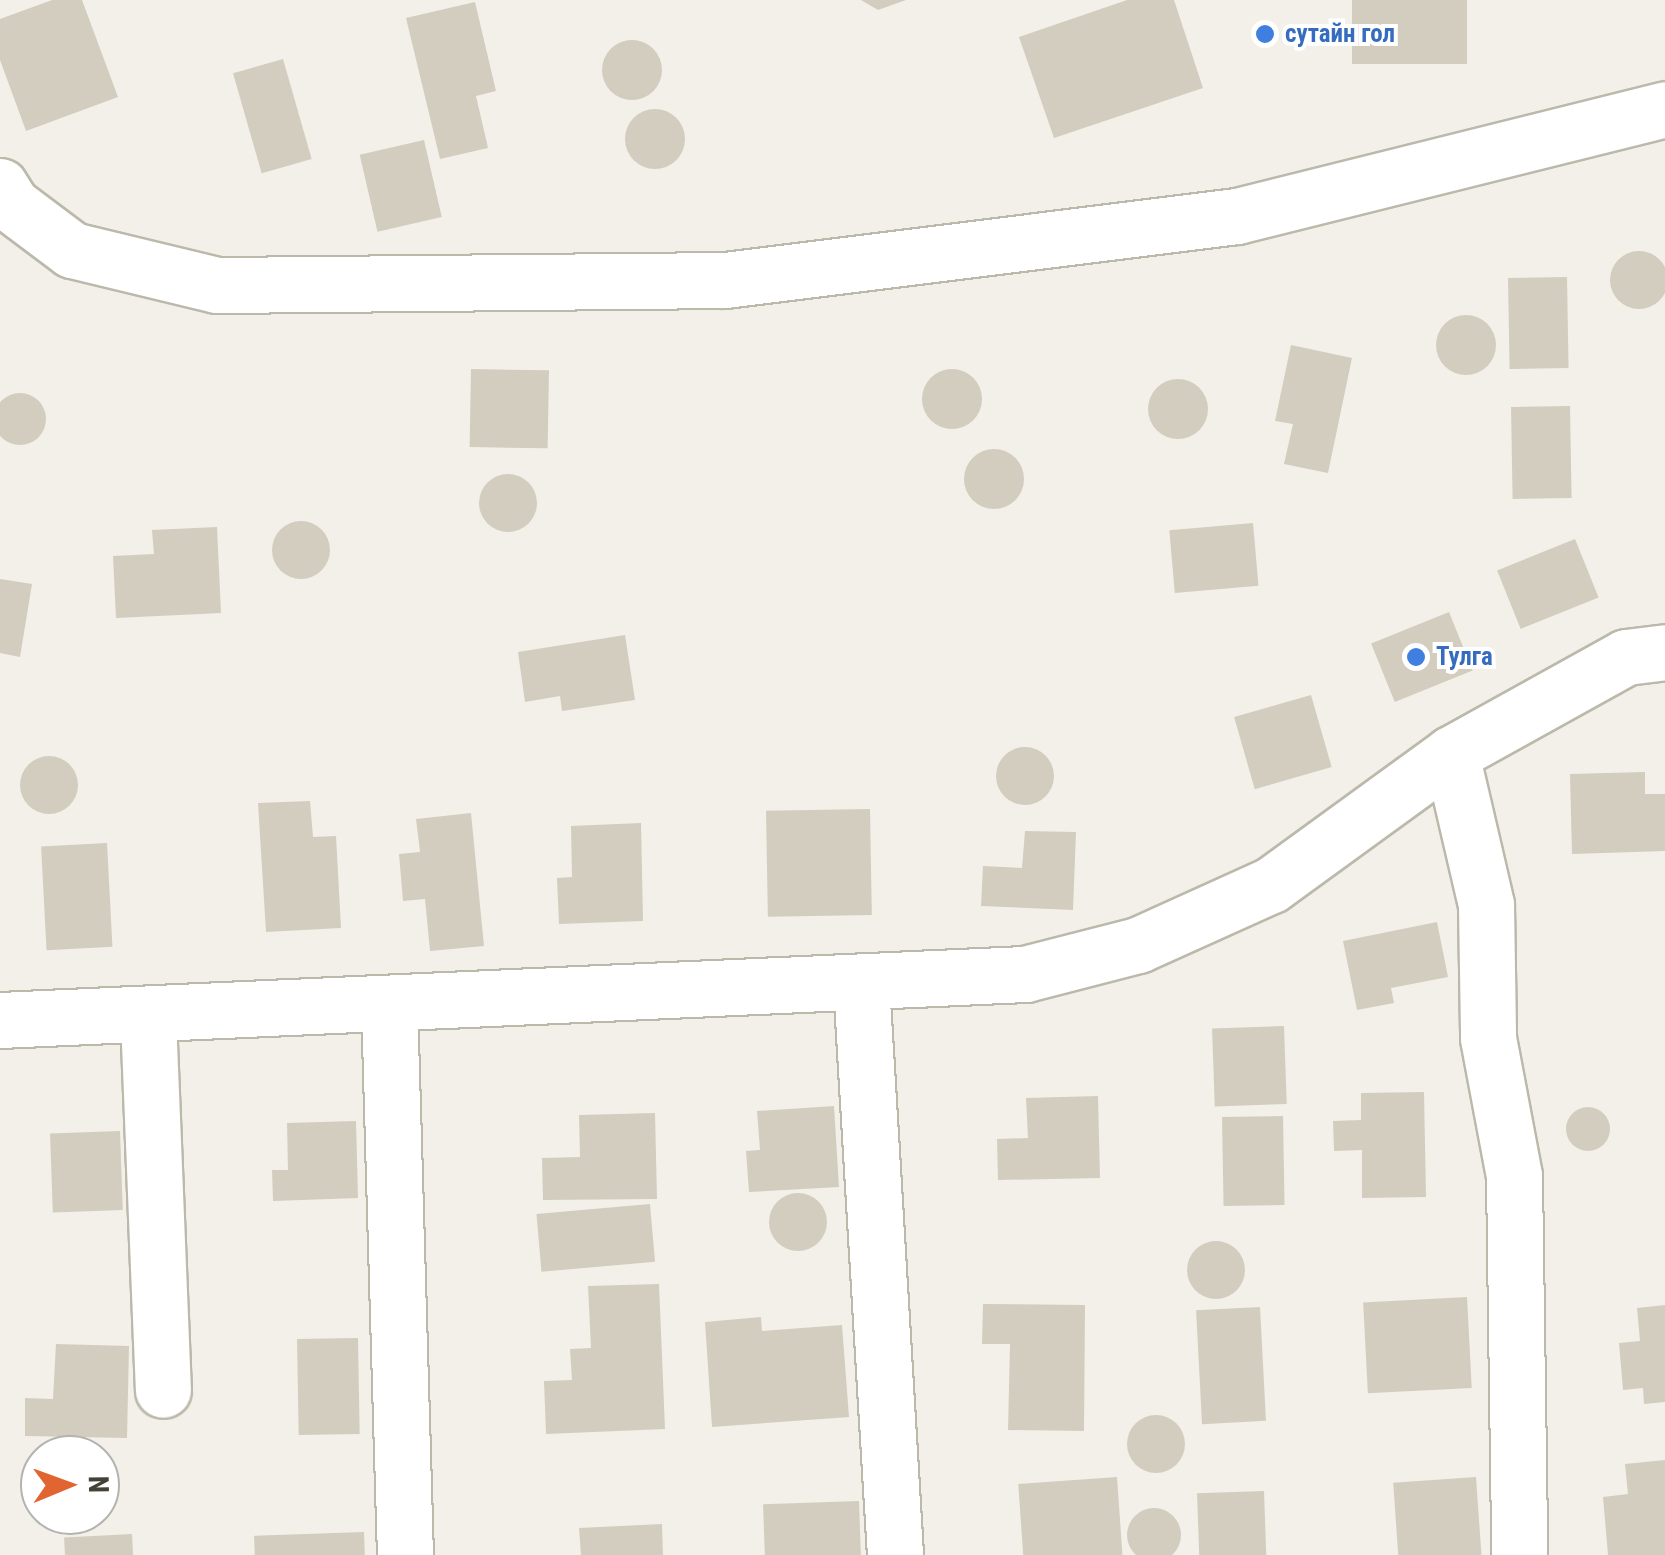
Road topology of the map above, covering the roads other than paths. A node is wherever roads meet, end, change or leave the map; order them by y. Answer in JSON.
{"nodes":[{"id":1,"x":1665,"y":110,"type":"edge"},
{"id":2,"x":0,"y":186,"type":"edge"},
{"id":3,"x":1665,"y":652,"type":"edge"},
{"id":4,"x":1451,"y":754,"type":"junction"},
{"id":5,"x":861,"y":984,"type":"junction"},
{"id":6,"x":389,"y":1004,"type":"junction"},
{"id":7,"x":148,"y":1018,"type":"junction"},
{"id":8,"x":0,"y":1020,"type":"edge"},
{"id":9,"x":163,"y":1390,"type":"dead end"},
{"id":10,"x":405,"y":1555,"type":"edge"},
{"id":11,"x":895,"y":1555,"type":"edge"},
{"id":12,"x":1519,"y":1555,"type":"edge"}],
"edges":[{"from":1,"to":2,"type":"street"},
{"from":3,"to":4,"type":"street"},
{"from":4,"to":5,"type":"street"},
{"from":4,"to":12,"type":"street"},
{"from":5,"to":6,"type":"street"},
{"from":5,"to":11,"type":"street"},
{"from":6,"to":7,"type":"street"},
{"from":6,"to":10,"type":"street"},
{"from":7,"to":8,"type":"street"},
{"from":7,"to":9,"type":"street"}]}
